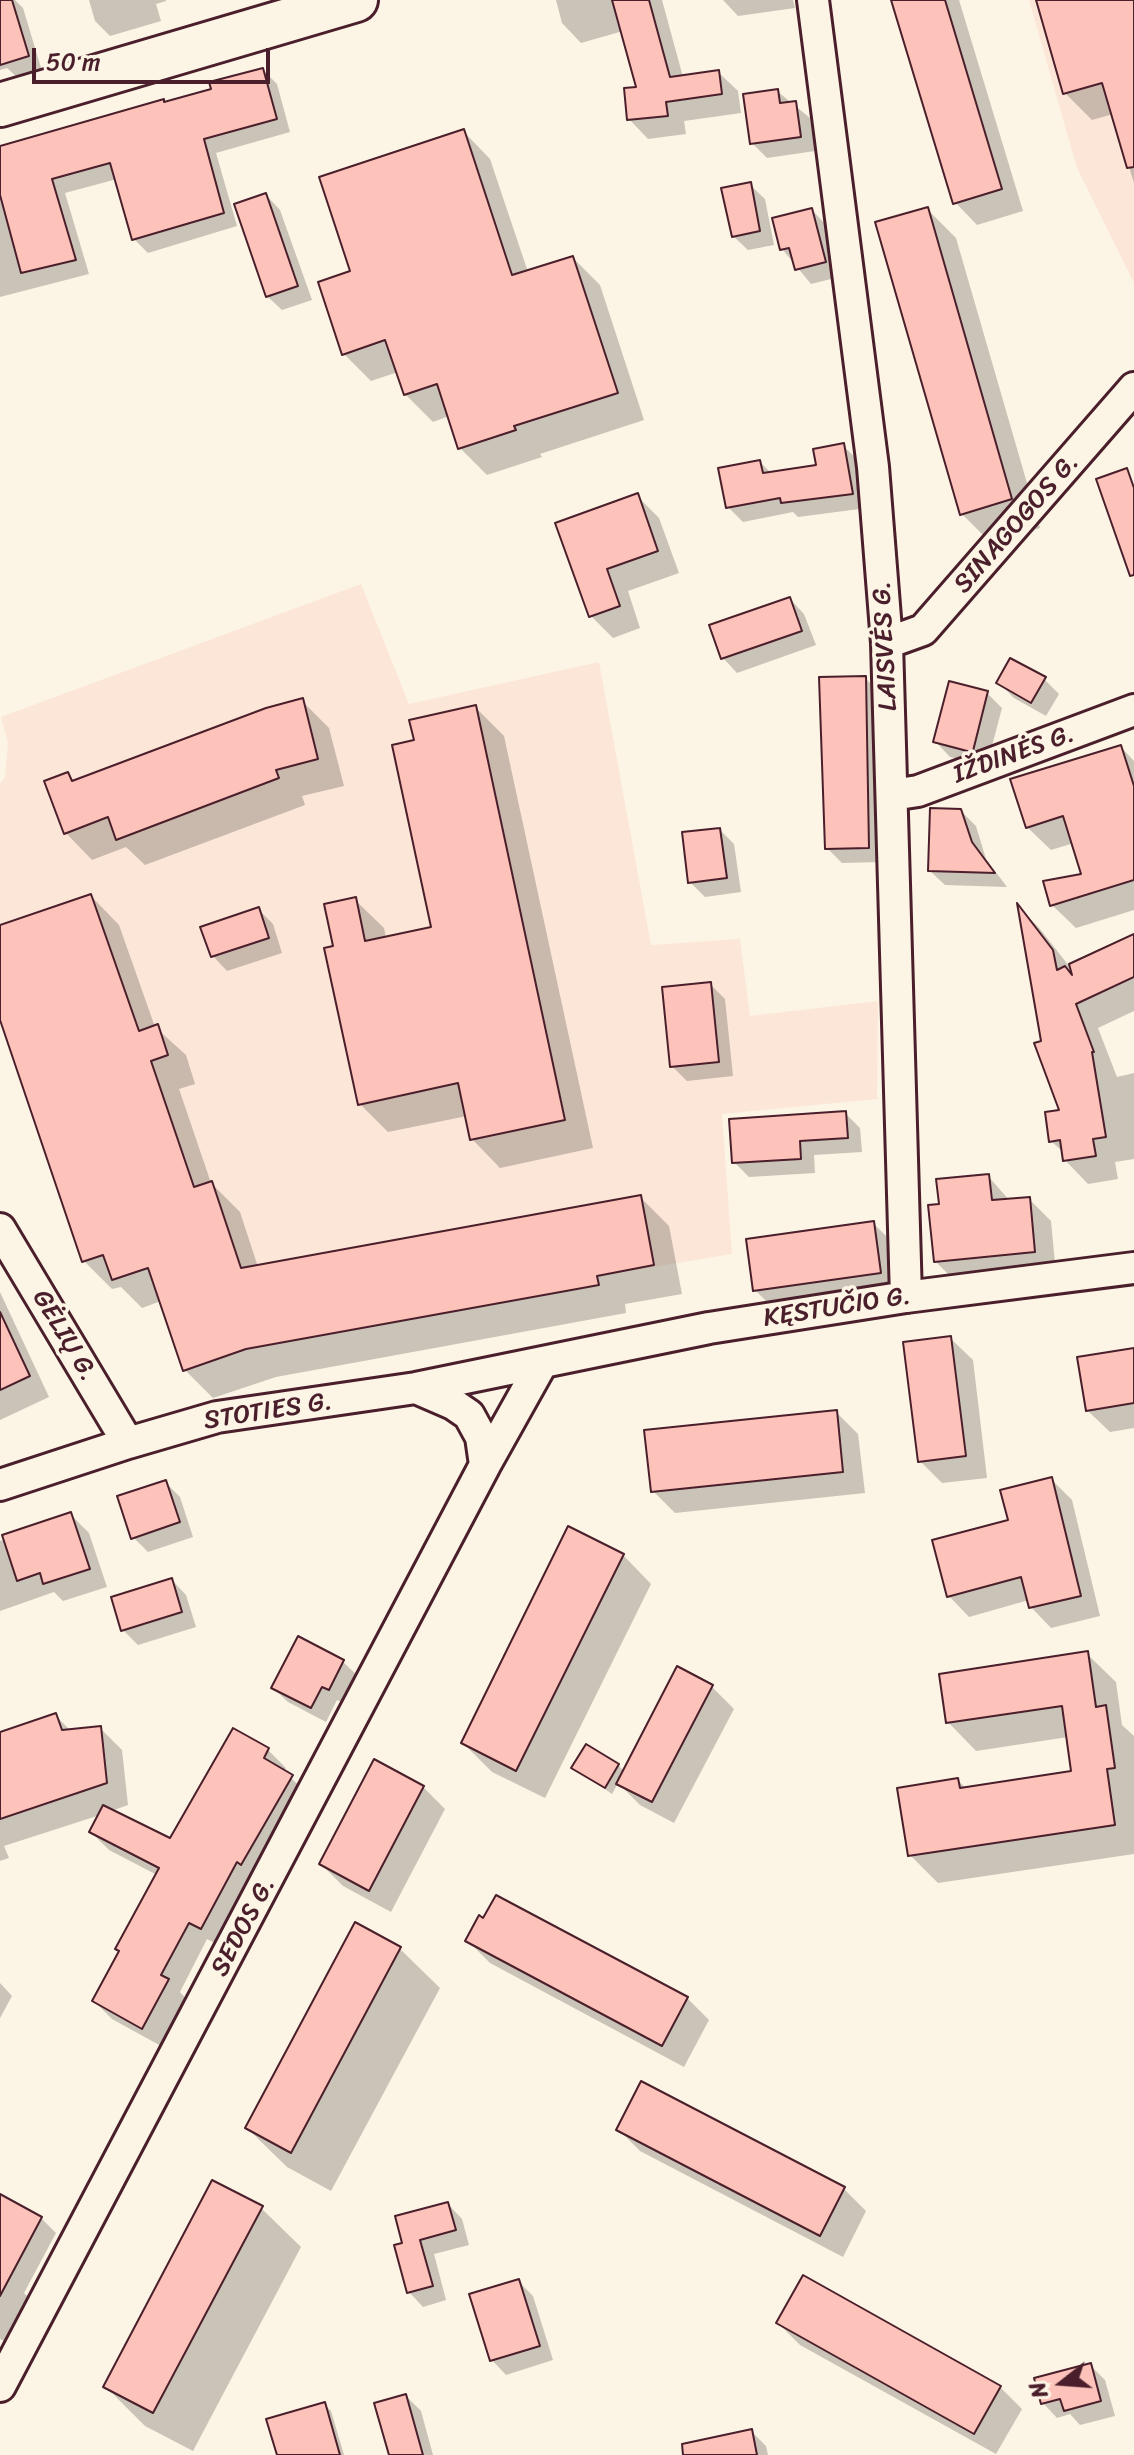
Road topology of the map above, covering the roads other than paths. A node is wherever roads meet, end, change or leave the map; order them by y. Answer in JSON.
{"nodes":[{"id":1,"x":356,"y":0,"type":"edge"},
{"id":2,"x":813,"y":0,"type":"edge"},
{"id":3,"x":0,"y":105,"type":"edge"},
{"id":4,"x":1134,"y":388,"type":"edge"},
{"id":5,"x":887,"y":643,"type":"junction"},
{"id":6,"x":1134,"y":710,"type":"edge"},
{"id":7,"x":892,"y":795,"type":"junction"},
{"id":8,"x":0,"y":1229,"type":"edge"},
{"id":9,"x":1134,"y":1268,"type":"edge"},
{"id":10,"x":906,"y":1297,"type":"junction"},
{"id":11,"x":542,"y":1363,"type":"junction"},
{"id":12,"x":416,"y":1388,"type":"junction"},
{"id":13,"x":128,"y":1443,"type":"junction"},
{"id":14,"x":485,"y":1465,"type":"junction"},
{"id":15,"x":0,"y":1485,"type":"edge"},
{"id":16,"x":0,"y":2386,"type":"edge"}],
"edges":[{"from":1,"to":3,"type":"main road"},
{"from":2,"to":5,"type":"street","name":"LAISVĖS G."},
{"from":4,"to":5,"type":"street","name":"SINAGOGOS G."},
{"from":5,"to":7,"type":"street","name":"LAISVĖS G."},
{"from":6,"to":7,"type":"street","name":"IŽDINĖS G."},
{"from":7,"to":10,"type":"street","name":"LAISVĖS G."},
{"from":8,"to":13,"type":"street","name":"GĖLIŲ G."},
{"from":9,"to":10,"type":"street","name":"KĘSTUČIO G."},
{"from":10,"to":11,"type":"street","name":"KĘSTUČIO G."},
{"from":11,"to":12,"type":"street","name":"STOTIES G."},
{"from":11,"to":14,"type":"street","name":"SEDOS G."},
{"from":12,"to":13,"type":"street","name":"STOTIES G."},
{"from":12,"to":14,"type":"street"},
{"from":13,"to":15,"type":"street","name":"STOTIES G."},
{"from":14,"to":16,"type":"street","name":"SEDOS G."}]}
